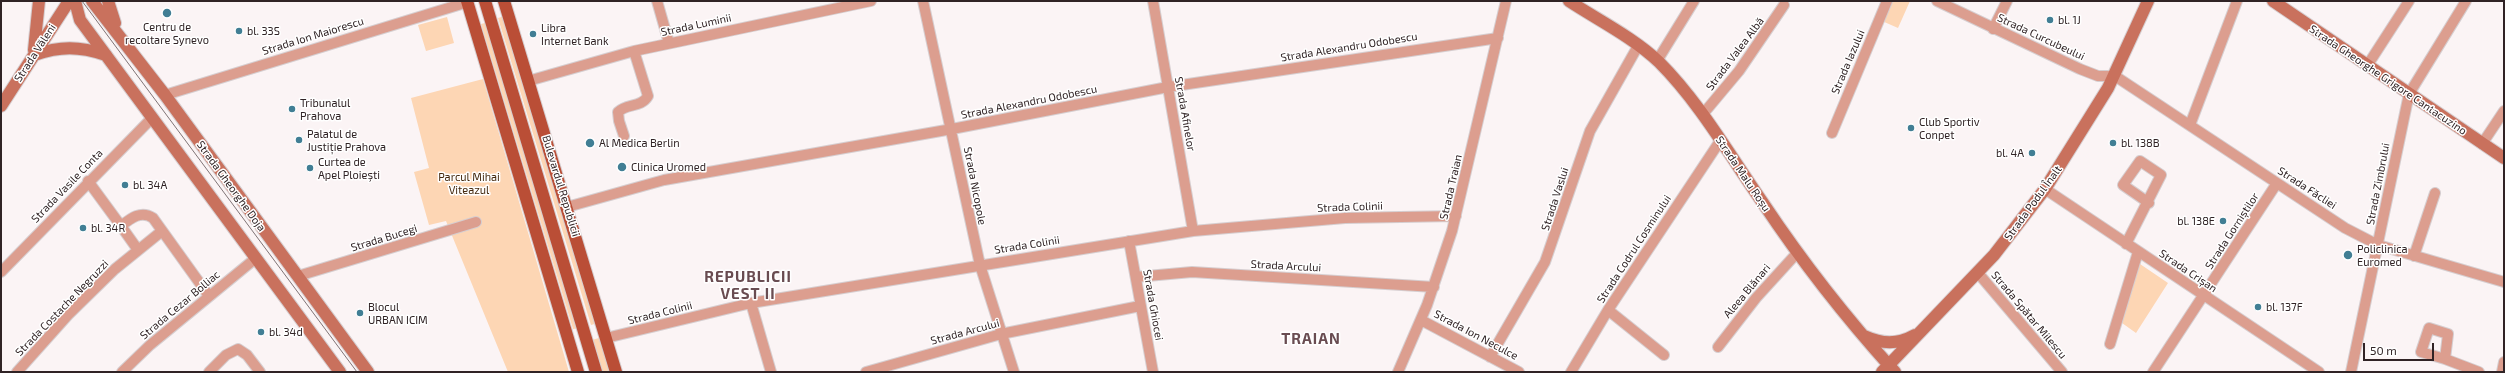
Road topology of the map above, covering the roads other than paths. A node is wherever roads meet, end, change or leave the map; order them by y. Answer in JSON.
{"nodes":[{"id":1,"x":39,"y":1,"type":"edge"},
{"id":2,"x":69,"y":1,"type":"edge"},
{"id":3,"x":75,"y":1,"type":"edge"},
{"id":4,"x":92,"y":1,"type":"edge"},
{"id":5,"x":108,"y":1,"type":"edge"},
{"id":6,"x":468,"y":1,"type":"edge"},
{"id":7,"x":485,"y":1,"type":"edge"},
{"id":8,"x":504,"y":1,"type":"edge"},
{"id":9,"x":657,"y":1,"type":"edge"},
{"id":10,"x":871,"y":1,"type":"edge"},
{"id":11,"x":923,"y":1,"type":"edge"},
{"id":12,"x":1153,"y":1,"type":"edge"},
{"id":13,"x":1506,"y":1,"type":"edge"},
{"id":14,"x":1569,"y":1,"type":"edge"},
{"id":15,"x":1694,"y":1,"type":"edge"},
{"id":16,"x":1887,"y":1,"type":"edge"},
{"id":17,"x":1937,"y":1,"type":"edge"},
{"id":18,"x":2007,"y":1,"type":"edge"},
{"id":19,"x":2143,"y":1,"type":"edge"},
{"id":20,"x":2148,"y":1,"type":"edge"},
{"id":21,"x":2238,"y":1,"type":"edge"},
{"id":22,"x":2273,"y":1,"type":"edge"},
{"id":23,"x":2409,"y":1,"type":"edge"},
{"id":24,"x":2466,"y":1,"type":"edge"},
{"id":25,"x":849,"y":3,"type":"edge"},
{"id":26,"x":1784,"y":5,"type":"dead end"},
{"id":27,"x":2141,"y":16,"type":"junction"},
{"id":28,"x":1993,"y":29,"type":"junction"},
{"id":29,"x":118,"y":32,"type":"junction"},
{"id":30,"x":1498,"y":38,"type":"junction"},
{"id":31,"x":669,"y":43,"type":"junction"},
{"id":32,"x":1638,"y":46,"type":"junction"},
{"id":33,"x":634,"y":51,"type":"junction"},
{"id":34,"x":34,"y":55,"type":"junction"},
{"id":35,"x":106,"y":55,"type":"junction"},
{"id":36,"x":1658,"y":61,"type":"junction"},
{"id":37,"x":2367,"y":66,"type":"junction"},
{"id":38,"x":2115,"y":76,"type":"junction"},
{"id":39,"x":528,"y":81,"type":"junction"},
{"id":40,"x":1168,"y":87,"type":"junction"},
{"id":41,"x":2408,"y":94,"type":"junction"},
{"id":42,"x":165,"y":95,"type":"junction"},
{"id":43,"x":1,"y":106,"type":"edge"},
{"id":44,"x":2504,"y":111,"type":"edge"},
{"id":45,"x":1703,"y":114,"type":"junction"},
{"id":46,"x":152,"y":118,"type":"junction"},
{"id":47,"x":2190,"y":125,"type":"junction"},
{"id":48,"x":952,"y":129,"type":"junction"},
{"id":49,"x":1832,"y":133,"type":"dead end"},
{"id":50,"x":624,"y":136,"type":"dead end"},
{"id":51,"x":1720,"y":141,"type":"junction"},
{"id":52,"x":2482,"y":144,"type":"junction"},
{"id":53,"x":2504,"y":158,"type":"edge"},
{"id":54,"x":88,"y":182,"type":"junction"},
{"id":55,"x":2277,"y":184,"type":"junction"},
{"id":56,"x":2045,"y":189,"type":"junction"},
{"id":57,"x":2435,"y":194,"type":"dead end"},
{"id":58,"x":2149,"y":203,"type":"dead end"},
{"id":59,"x":567,"y":207,"type":"junction"},
{"id":60,"x":1456,"y":216,"type":"junction"},
{"id":61,"x":476,"y":222,"type":"dead end"},
{"id":62,"x":121,"y":226,"type":"junction"},
{"id":63,"x":162,"y":231,"type":"junction"},
{"id":64,"x":1193,"y":231,"type":"junction"},
{"id":65,"x":1129,"y":241,"type":"junction"},
{"id":66,"x":2126,"y":244,"type":"junction"},
{"id":67,"x":2378,"y":245,"type":"junction"},
{"id":68,"x":138,"y":250,"type":"junction"},
{"id":69,"x":2138,"y":252,"type":"junction"},
{"id":70,"x":1797,"y":253,"type":"junction"},
{"id":71,"x":2414,"y":256,"type":"junction"},
{"id":72,"x":256,"y":258,"type":"junction"},
{"id":73,"x":980,"y":264,"type":"junction"},
{"id":74,"x":1,"y":272,"type":"edge"},
{"id":75,"x":1978,"y":272,"type":"junction"},
{"id":76,"x":298,"y":276,"type":"junction"},
{"id":77,"x":1136,"y":277,"type":"junction"},
{"id":78,"x":2504,"y":282,"type":"edge"},
{"id":79,"x":1434,"y":287,"type":"junction"},
{"id":80,"x":209,"y":296,"type":"junction"},
{"id":81,"x":2204,"y":296,"type":"junction"},
{"id":82,"x":751,"y":303,"type":"junction"},
{"id":83,"x":1140,"y":306,"type":"junction"},
{"id":84,"x":1608,"y":310,"type":"junction"},
{"id":85,"x":1421,"y":320,"type":"junction"},
{"id":86,"x":1923,"y":330,"type":"junction"},
{"id":87,"x":1001,"y":334,"type":"junction"},
{"id":88,"x":1862,"y":336,"type":"junction"},
{"id":89,"x":606,"y":338,"type":"junction"},
{"id":90,"x":2110,"y":344,"type":"dead end"},
{"id":91,"x":1718,"y":347,"type":"dead end"},
{"id":92,"x":1664,"y":355,"type":"dead end"},
{"id":93,"x":1490,"y":357,"type":"junction"},
{"id":94,"x":2445,"y":359,"type":"dead end"},
{"id":95,"x":2504,"y":362,"type":"edge"},
{"id":96,"x":1889,"y":370,"type":"edge"},
{"id":97,"x":17,"y":372,"type":"edge"},
{"id":98,"x":122,"y":372,"type":"edge"},
{"id":99,"x":209,"y":372,"type":"edge"},
{"id":100,"x":260,"y":372,"type":"edge"},
{"id":101,"x":340,"y":372,"type":"edge"},
{"id":102,"x":368,"y":372,"type":"edge"},
{"id":103,"x":578,"y":372,"type":"edge"},
{"id":104,"x":596,"y":372,"type":"edge"},
{"id":105,"x":616,"y":372,"type":"edge"},
{"id":106,"x":771,"y":372,"type":"edge"},
{"id":107,"x":866,"y":372,"type":"edge"},
{"id":108,"x":1014,"y":372,"type":"edge"},
{"id":109,"x":1153,"y":372,"type":"edge"},
{"id":110,"x":1398,"y":372,"type":"edge"},
{"id":111,"x":1519,"y":372,"type":"edge"},
{"id":112,"x":1571,"y":372,"type":"edge"},
{"id":113,"x":2062,"y":372,"type":"edge"},
{"id":114,"x":2153,"y":372,"type":"edge"},
{"id":115,"x":2318,"y":372,"type":"edge"},
{"id":116,"x":2351,"y":372,"type":"edge"},
{"id":117,"x":2479,"y":372,"type":"edge"},
{"id":118,"x":2502,"y":372,"type":"edge"}],
"edges":[{"from":1,"to":34,"type":"main road"},
{"from":2,"to":34,"type":"main road","name":"Strada Văleni"},
{"from":3,"to":35,"type":"main road","name":"Strada Gheorghe Doja"},
{"from":4,"to":29,"type":"main road","name":"Strada Gheorghe Doja"},
{"from":5,"to":29,"type":"main road"},
{"from":6,"to":42,"type":"street","name":"Strada Ion Maiorescu"},
{"from":6,"to":103,"type":"main road"},
{"from":7,"to":104,"type":"main road","name":"Bulevardul Republicii"},
{"from":8,"to":39,"type":"main road","name":"Bulevardul Republicii"},
{"from":9,"to":31,"type":"street"},
{"from":10,"to":25,"type":"street","name":"Strada Luminii"},
{"from":11,"to":48,"type":"street","name":"Strada Nicopole"},
{"from":12,"to":40,"type":"street","name":"Strada Afinelor"},
{"from":13,"to":30,"type":"street","name":"Strada Traian"},
{"from":14,"to":32,"type":"main road","name":"Strada Malu Roșu"},
{"from":15,"to":36,"type":"street"},
{"from":16,"to":49,"type":"street","name":"Strada Iazului"},
{"from":17,"to":28,"type":"street","name":"Strada Curcubeului"},
{"from":18,"to":28,"type":"street"},
{"from":19,"to":27,"type":"main road","name":"Strada Podul Înalt"},
{"from":20,"to":27,"type":"main road","name":"Strada Podul Înalt"},
{"from":21,"to":47,"type":"street"},
{"from":22,"to":37,"type":"main road","name":"Strada Gheorghe Grigore Cantacuzino"},
{"from":23,"to":37,"type":"street"},
{"from":24,"to":41,"type":"street"},
{"from":25,"to":31,"type":"street","name":"Strada Luminii"},
{"from":26,"to":45,"type":"street","name":"Strada Valea Albă"},
{"from":27,"to":38,"type":"main road","name":"Strada Podul Înalt"},
{"from":28,"to":38,"type":"street","name":"Strada Curcubeului"},
{"from":29,"to":42,"type":"main road","name":"Strada Gheorghe Doja"},
{"from":30,"to":40,"type":"street","name":"Strada Alexandru Odobescu"},
{"from":30,"to":60,"type":"street","name":"Strada Traian"},
{"from":31,"to":33,"type":"street","name":"Strada Luminii"},
{"from":32,"to":36,"type":"main road","name":"Strada Malu Roșu"},
{"from":32,"to":93,"type":"street","name":"Strada Vaslui"},
{"from":33,"to":39,"type":"street","name":"Strada Luminii"},
{"from":33,"to":50,"type":"street"},
{"from":34,"to":35,"type":"main road"},
{"from":34,"to":43,"type":"main road","name":"Strada Văleni"},
{"from":35,"to":46,"type":"main road","name":"Strada Gheorghe Doja"},
{"from":36,"to":45,"type":"main road","name":"Strada Malu Roșu"},
{"from":37,"to":41,"type":"main road","name":"Strada Gheorghe Grigore Cantacuzino"},
{"from":38,"to":47,"type":"street","name":"Strada Făcliei"},
{"from":38,"to":56,"type":"main road","name":"Strada Podul Înalt"},
{"from":39,"to":59,"type":"main road","name":"Bulevardul Republicii"},
{"from":40,"to":48,"type":"street","name":"Strada Alexandru Odobescu"},
{"from":40,"to":64,"type":"street","name":"Strada Afinelor"},
{"from":41,"to":52,"type":"main road","name":"Strada Gheorghe Grigore Cantacuzino"},
{"from":41,"to":67,"type":"street","name":"Strada Zimbrului"},
{"from":42,"to":76,"type":"main road","name":"Strada Gheorghe Doja"},
{"from":44,"to":52,"type":"street"},
{"from":45,"to":51,"type":"main road","name":"Strada Malu Roșu"},
{"from":46,"to":54,"type":"street","name":"Strada Vasile Conta"},
{"from":46,"to":72,"type":"main road","name":"Strada Gheorghe Doja"},
{"from":47,"to":55,"type":"street","name":"Strada Făcliei"},
{"from":48,"to":59,"type":"street","name":"Strada Alexandru Odobescu"},
{"from":48,"to":73,"type":"street","name":"Strada Nicopole"},
{"from":51,"to":70,"type":"main road","name":"Strada Malu Roșu"},
{"from":51,"to":84,"type":"street","name":"Strada Codrul Cosminului"},
{"from":52,"to":53,"type":"main road","name":"Strada Gheorghe Grigore Cantacuzino"},
{"from":54,"to":62,"type":"street"},
{"from":54,"to":74,"type":"street","name":"Strada Vasile Conta"},
{"from":55,"to":67,"type":"street","name":"Strada Făcliei"},
{"from":55,"to":81,"type":"street","name":"Strada Gorniștilor"},
{"from":56,"to":66,"type":"street","name":"Strada Crișan"},
{"from":56,"to":75,"type":"main road","name":"Strada Podul Înalt"},
{"from":57,"to":71,"type":"street"},
{"from":58,"to":66,"type":"street"},
{"from":59,"to":89,"type":"main road","name":"Bulevardul Republicii"},
{"from":60,"to":64,"type":"street","name":"Strada Colinii"},
{"from":60,"to":79,"type":"street","name":"Strada Traian"},
{"from":61,"to":76,"type":"street","name":"Strada Bucegi"},
{"from":62,"to":63,"type":"street"},
{"from":62,"to":68,"type":"street"},
{"from":63,"to":68,"type":"street","name":"Strada Costache Negruzzi"},
{"from":63,"to":80,"type":"street"},
{"from":64,"to":65,"type":"street","name":"Strada Colinii"},
{"from":65,"to":73,"type":"street","name":"Strada Colinii"},
{"from":65,"to":77,"type":"street","name":"Strada Ghiocei"},
{"from":66,"to":69,"type":"street","name":"Strada Crișan"},
{"from":67,"to":71,"type":"street","name":"Strada Făcliei"},
{"from":67,"to":116,"type":"street","name":"Strada Zimbrului"},
{"from":68,"to":97,"type":"street","name":"Strada Costache Negruzzi"},
{"from":69,"to":81,"type":"street","name":"Strada Crișan"},
{"from":69,"to":90,"type":"street"},
{"from":70,"to":88,"type":"main road","name":"Strada Malu Roșu"},
{"from":70,"to":91,"type":"street","name":"Aleea Blănari"},
{"from":71,"to":78,"type":"street","name":"Strada Făcliei"},
{"from":72,"to":80,"type":"street","name":"Strada Cezar Bolliac"},
{"from":72,"to":101,"type":"main road","name":"Strada Gheorghe Doja"},
{"from":73,"to":82,"type":"street","name":"Strada Colinii"},
{"from":73,"to":87,"type":"street","name":"Strada Nicopole"},
{"from":75,"to":86,"type":"main road","name":"Strada Podul Înalt"},
{"from":75,"to":113,"type":"street","name":"Strada Spătar Milescu"},
{"from":76,"to":102,"type":"main road","name":"Strada Gheorghe Doja"},
{"from":77,"to":79,"type":"street","name":"Strada Arcului"},
{"from":77,"to":83,"type":"street","name":"Strada Ghiocei"},
{"from":79,"to":85,"type":"street","name":"Strada Traian"},
{"from":80,"to":98,"type":"street","name":"Strada Cezar Bolliac"},
{"from":81,"to":114,"type":"street","name":"Strada Gorniștilor"},
{"from":81,"to":115,"type":"street","name":"Strada Crișan"},
{"from":82,"to":89,"type":"street","name":"Strada Colinii"},
{"from":82,"to":106,"type":"street"},
{"from":83,"to":87,"type":"street","name":"Strada Arcului"},
{"from":83,"to":109,"type":"street","name":"Strada Ghiocei"},
{"from":84,"to":92,"type":"street"},
{"from":84,"to":112,"type":"street","name":"Strada Codrul Cosminului"},
{"from":85,"to":93,"type":"street","name":"Strada Ion Neculce"},
{"from":85,"to":110,"type":"street","name":"Strada Traian"},
{"from":86,"to":88,"type":"main road"},
{"from":86,"to":96,"type":"main road","name":"Strada Podul Înalt"},
{"from":87,"to":107,"type":"street","name":"Strada Arcului"},
{"from":87,"to":108,"type":"street","name":"Strada Nicopole"},
{"from":88,"to":96,"type":"main road","name":"Strada Malu Roșu"},
{"from":89,"to":105,"type":"main road","name":"Bulevardul Republicii"},
{"from":93,"to":111,"type":"street","name":"Strada Ion Neculce"},
{"from":94,"to":117,"type":"street"},
{"from":95,"to":118,"type":"street"},
{"from":99,"to":100,"type":"street"}]}
